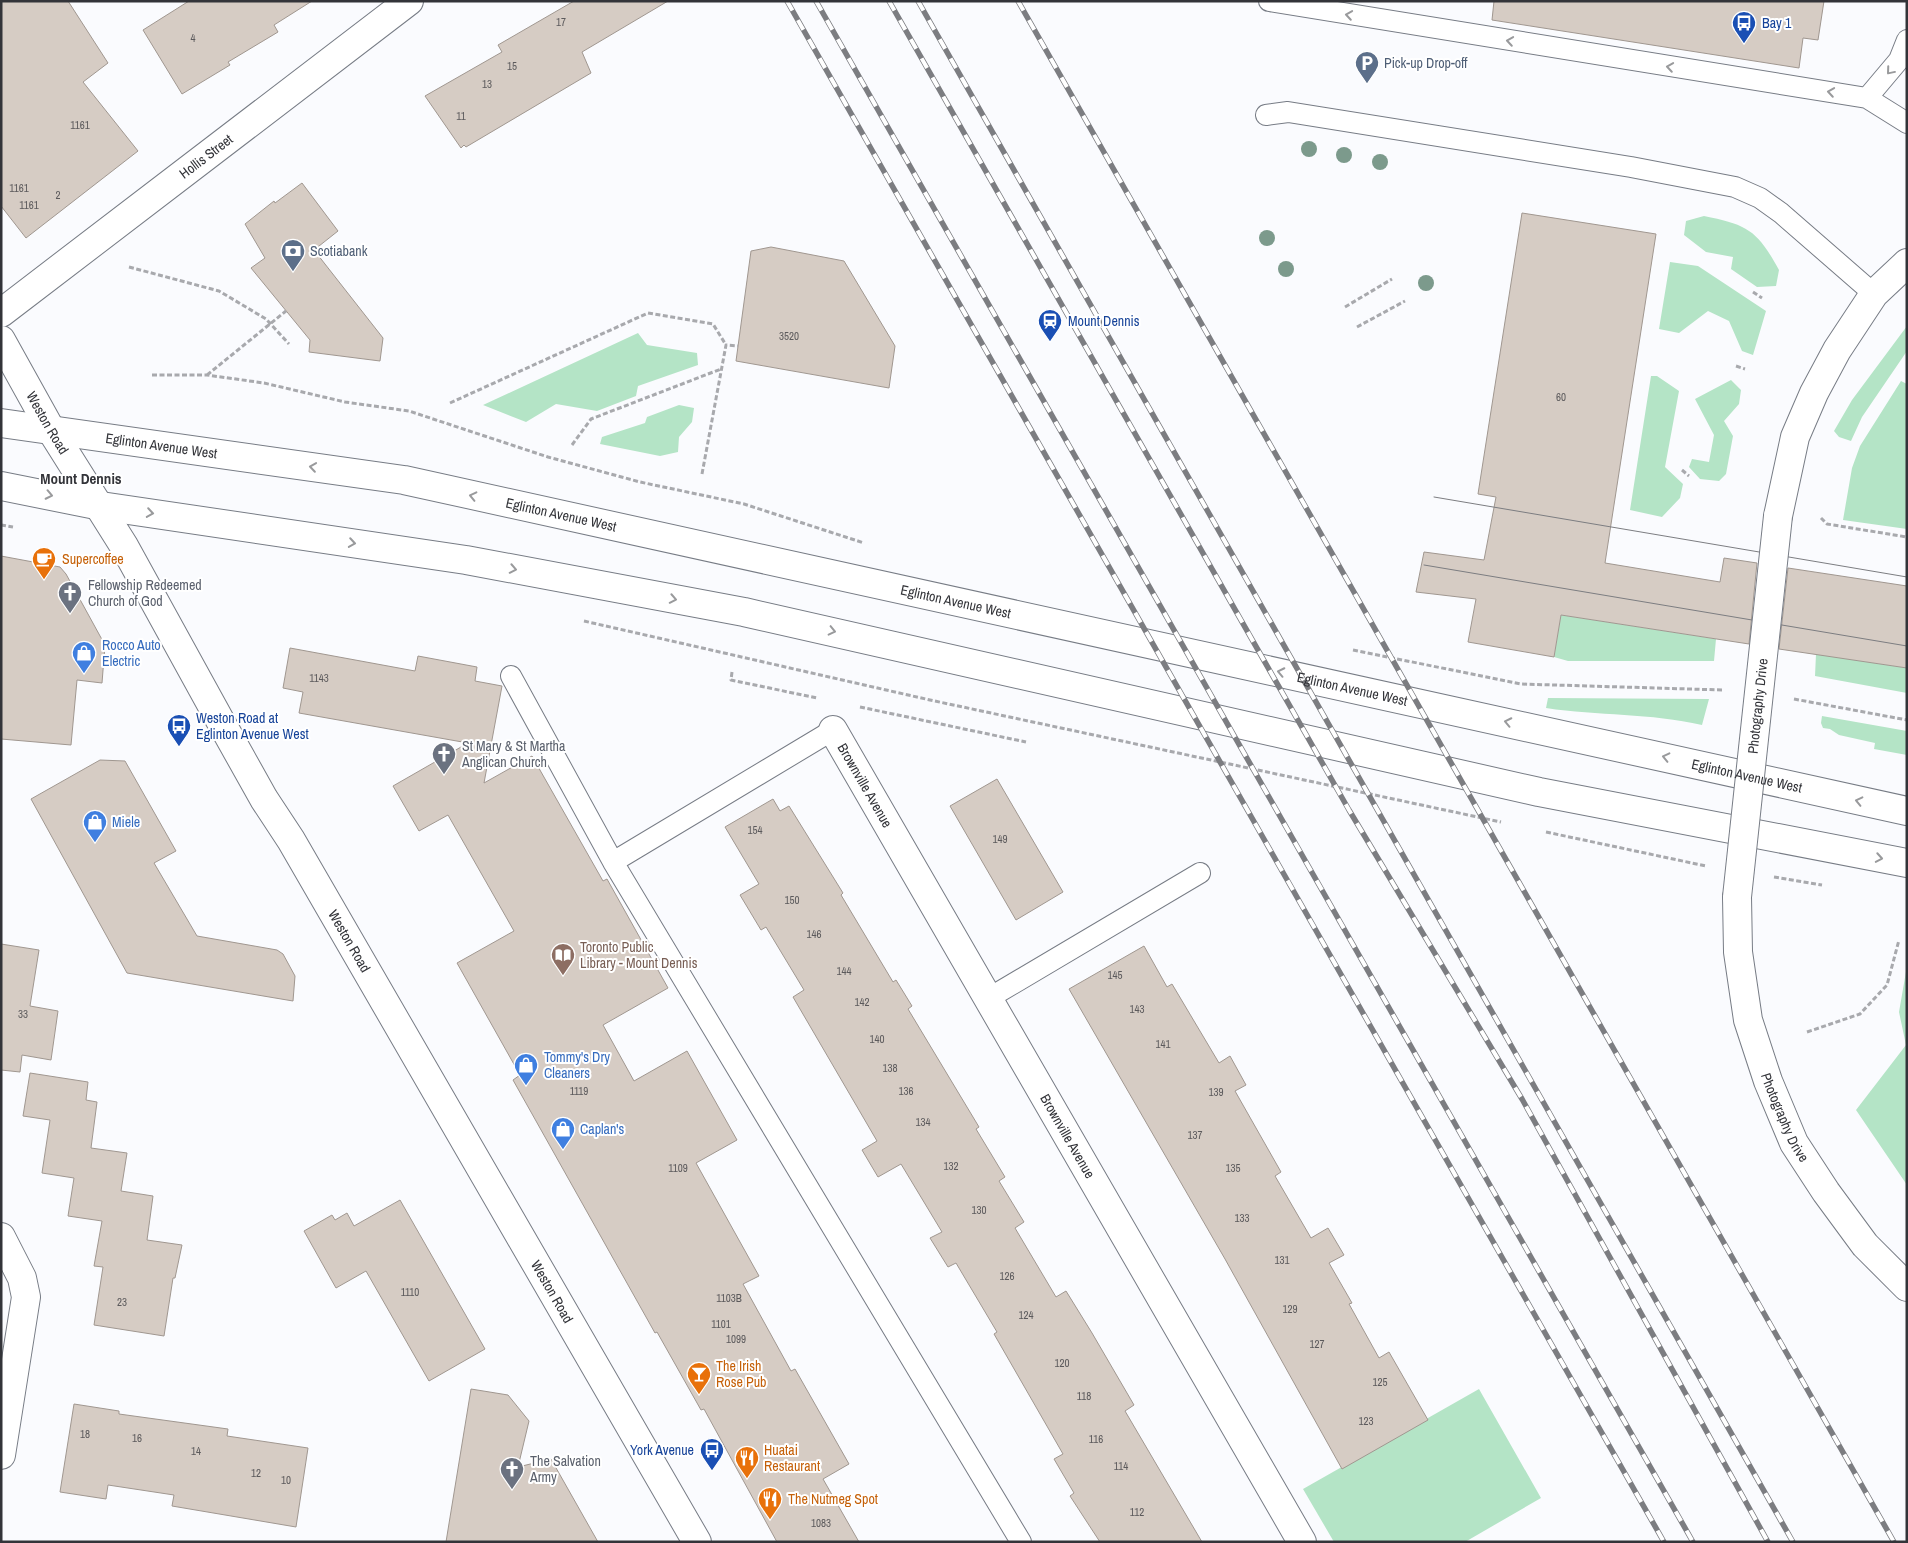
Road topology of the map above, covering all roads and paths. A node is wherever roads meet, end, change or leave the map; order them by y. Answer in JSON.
{"nodes":[{"id":1,"x":409,"y":1,"type":"edge"},
{"id":2,"x":1269,"y":1,"type":"edge"},
{"id":3,"x":1907,"y":40,"type":"edge"},
{"id":4,"x":1867,"y":98,"type":"junction"},
{"id":5,"x":1266,"y":115,"type":"dead end"},
{"id":6,"x":1907,"y":123,"type":"edge"},
{"id":7,"x":1907,"y":263,"type":"edge"},
{"id":8,"x":129,"y":267,"type":"dead end"},
{"id":9,"x":1392,"y":279,"type":"dead end"},
{"id":10,"x":1753,"y":292,"type":"dead end"},
{"id":11,"x":1874,"y":294,"type":"junction"},
{"id":12,"x":1762,"y":298,"type":"dead end"},
{"id":13,"x":1405,"y":300,"type":"dead end"},
{"id":14,"x":1345,"y":307,"type":"dead end"},
{"id":15,"x":286,"y":311,"type":"dead end"},
{"id":16,"x":1,"y":313,"type":"edge"},
{"id":17,"x":271,"y":324,"type":"junction"},
{"id":18,"x":1357,"y":327,"type":"dead end"},
{"id":19,"x":1,"y":340,"type":"edge"},
{"id":20,"x":289,"y":344,"type":"dead end"},
{"id":21,"x":726,"y":345,"type":"junction"},
{"id":22,"x":738,"y":346,"type":"dead end"},
{"id":23,"x":1736,"y":366,"type":"dead end"},
{"id":24,"x":721,"y":369,"type":"junction"},
{"id":25,"x":1745,"y":369,"type":"dead end"},
{"id":26,"x":152,"y":375,"type":"dead end"},
{"id":27,"x":207,"y":375,"type":"junction"},
{"id":28,"x":450,"y":402,"type":"dead end"},
{"id":29,"x":1,"y":423,"type":"edge"},
{"id":30,"x":51,"y":430,"type":"junction"},
{"id":31,"x":572,"y":445,"type":"dead end"},
{"id":32,"x":1682,"y":470,"type":"dead end"},
{"id":33,"x":702,"y":474,"type":"dead end"},
{"id":34,"x":1689,"y":476,"type":"dead end"},
{"id":35,"x":1,"y":486,"type":"edge"},
{"id":36,"x":101,"y":506,"type":"junction"},
{"id":37,"x":1821,"y":518,"type":"dead end"},
{"id":38,"x":1907,"y":537,"type":"edge"},
{"id":39,"x":872,"y":545,"type":"dead end"},
{"id":40,"x":576,"y":619,"type":"dead end"},
{"id":41,"x":1345,"y":648,"type":"dead end"},
{"id":42,"x":732,"y":672,"type":"dead end"},
{"id":43,"x":511,"y":676,"type":"dead end"},
{"id":44,"x":1729,"y":690,"type":"dead end"},
{"id":45,"x":1789,"y":698,"type":"dead end"},
{"id":46,"x":820,"y":699,"type":"dead end"},
{"id":47,"x":855,"y":706,"type":"dead end"},
{"id":48,"x":1907,"y":720,"type":"edge"},
{"id":49,"x":833,"y":730,"type":"joint"},
{"id":50,"x":1026,"y":742,"type":"dead end"},
{"id":51,"x":1907,"y":810,"type":"edge"},
{"id":52,"x":1502,"y":823,"type":"dead end"},
{"id":53,"x":1541,"y":831,"type":"dead end"},
{"id":54,"x":614,"y":862,"type":"junction"},
{"id":55,"x":1907,"y":863,"type":"edge"},
{"id":56,"x":1716,"y":867,"type":"dead end"},
{"id":57,"x":1200,"y":873,"type":"dead end"},
{"id":58,"x":1764,"y":876,"type":"dead end"},
{"id":59,"x":1823,"y":886,"type":"dead end"},
{"id":60,"x":1899,"y":940,"type":"dead end"},
{"id":61,"x":989,"y":998,"type":"junction"},
{"id":62,"x":1807,"y":1032,"type":"dead end"},
{"id":63,"x":1,"y":1237,"type":"edge"},
{"id":64,"x":1907,"y":1287,"type":"edge"},
{"id":65,"x":1,"y":1456,"type":"edge"},
{"id":66,"x":697,"y":1542,"type":"edge"},
{"id":67,"x":1021,"y":1542,"type":"edge"},
{"id":68,"x":1302,"y":1542,"type":"edge"}],
"edges":[{"from":1,"to":16,"type":"main road","name":"Hollis Street"},
{"from":4,"to":2,"type":"lane","one_way":true},
{"from":3,"to":4,"type":"lane","one_way":true},
{"from":4,"to":6,"type":"lane"},
{"from":5,"to":11,"type":"lane"},
{"from":7,"to":11,"type":"main road","name":"Photography Drive"},
{"from":8,"to":17,"type":"path"},
{"from":9,"to":14,"type":"path"},
{"from":10,"to":12,"type":"path"},
{"from":11,"to":64,"type":"main road","name":"Photography Drive","bridge":true},
{"from":13,"to":18,"type":"path"},
{"from":15,"to":17,"type":"path"},
{"from":17,"to":20,"type":"path"},
{"from":17,"to":27,"type":"path"},
{"from":19,"to":30,"type":"main road","name":"Weston Road"},
{"from":21,"to":22,"type":"path"},
{"from":21,"to":24,"type":"path"},
{"from":21,"to":28,"type":"path"},
{"from":23,"to":25,"type":"path"},
{"from":24,"to":31,"type":"path"},
{"from":24,"to":33,"type":"path"},
{"from":26,"to":27,"type":"path"},
{"from":27,"to":39,"type":"path"},
{"from":29,"to":30,"type":"main road","name":"Eglinton Avenue West"},
{"from":30,"to":36,"type":"main road","name":"Weston Road"},
{"from":51,"to":30,"type":"main road","name":"Eglinton Avenue West","one_way":true},
{"from":32,"to":34,"type":"path"},
{"from":35,"to":36,"type":"main road","one_way":true},
{"from":36,"to":55,"type":"main road","one_way":true},
{"from":36,"to":66,"type":"main road","name":"Weston Road"},
{"from":37,"to":38,"type":"path"},
{"from":40,"to":52,"type":"path"},
{"from":41,"to":44,"type":"path"},
{"from":42,"to":46,"type":"path"},
{"from":43,"to":54,"type":"lane"},
{"from":45,"to":48,"type":"path"},
{"from":47,"to":50,"type":"path"},
{"from":49,"to":54,"type":"lane"},
{"from":49,"to":61,"type":"main road","name":"Brownville Avenue"},
{"from":53,"to":56,"type":"path"},
{"from":54,"to":67,"type":"lane"},
{"from":57,"to":61,"type":"lane"},
{"from":58,"to":59,"type":"path"},
{"from":60,"to":62,"type":"path"},
{"from":61,"to":68,"type":"main road","name":"Brownville Avenue"},
{"from":63,"to":65,"type":"main road"}]}
